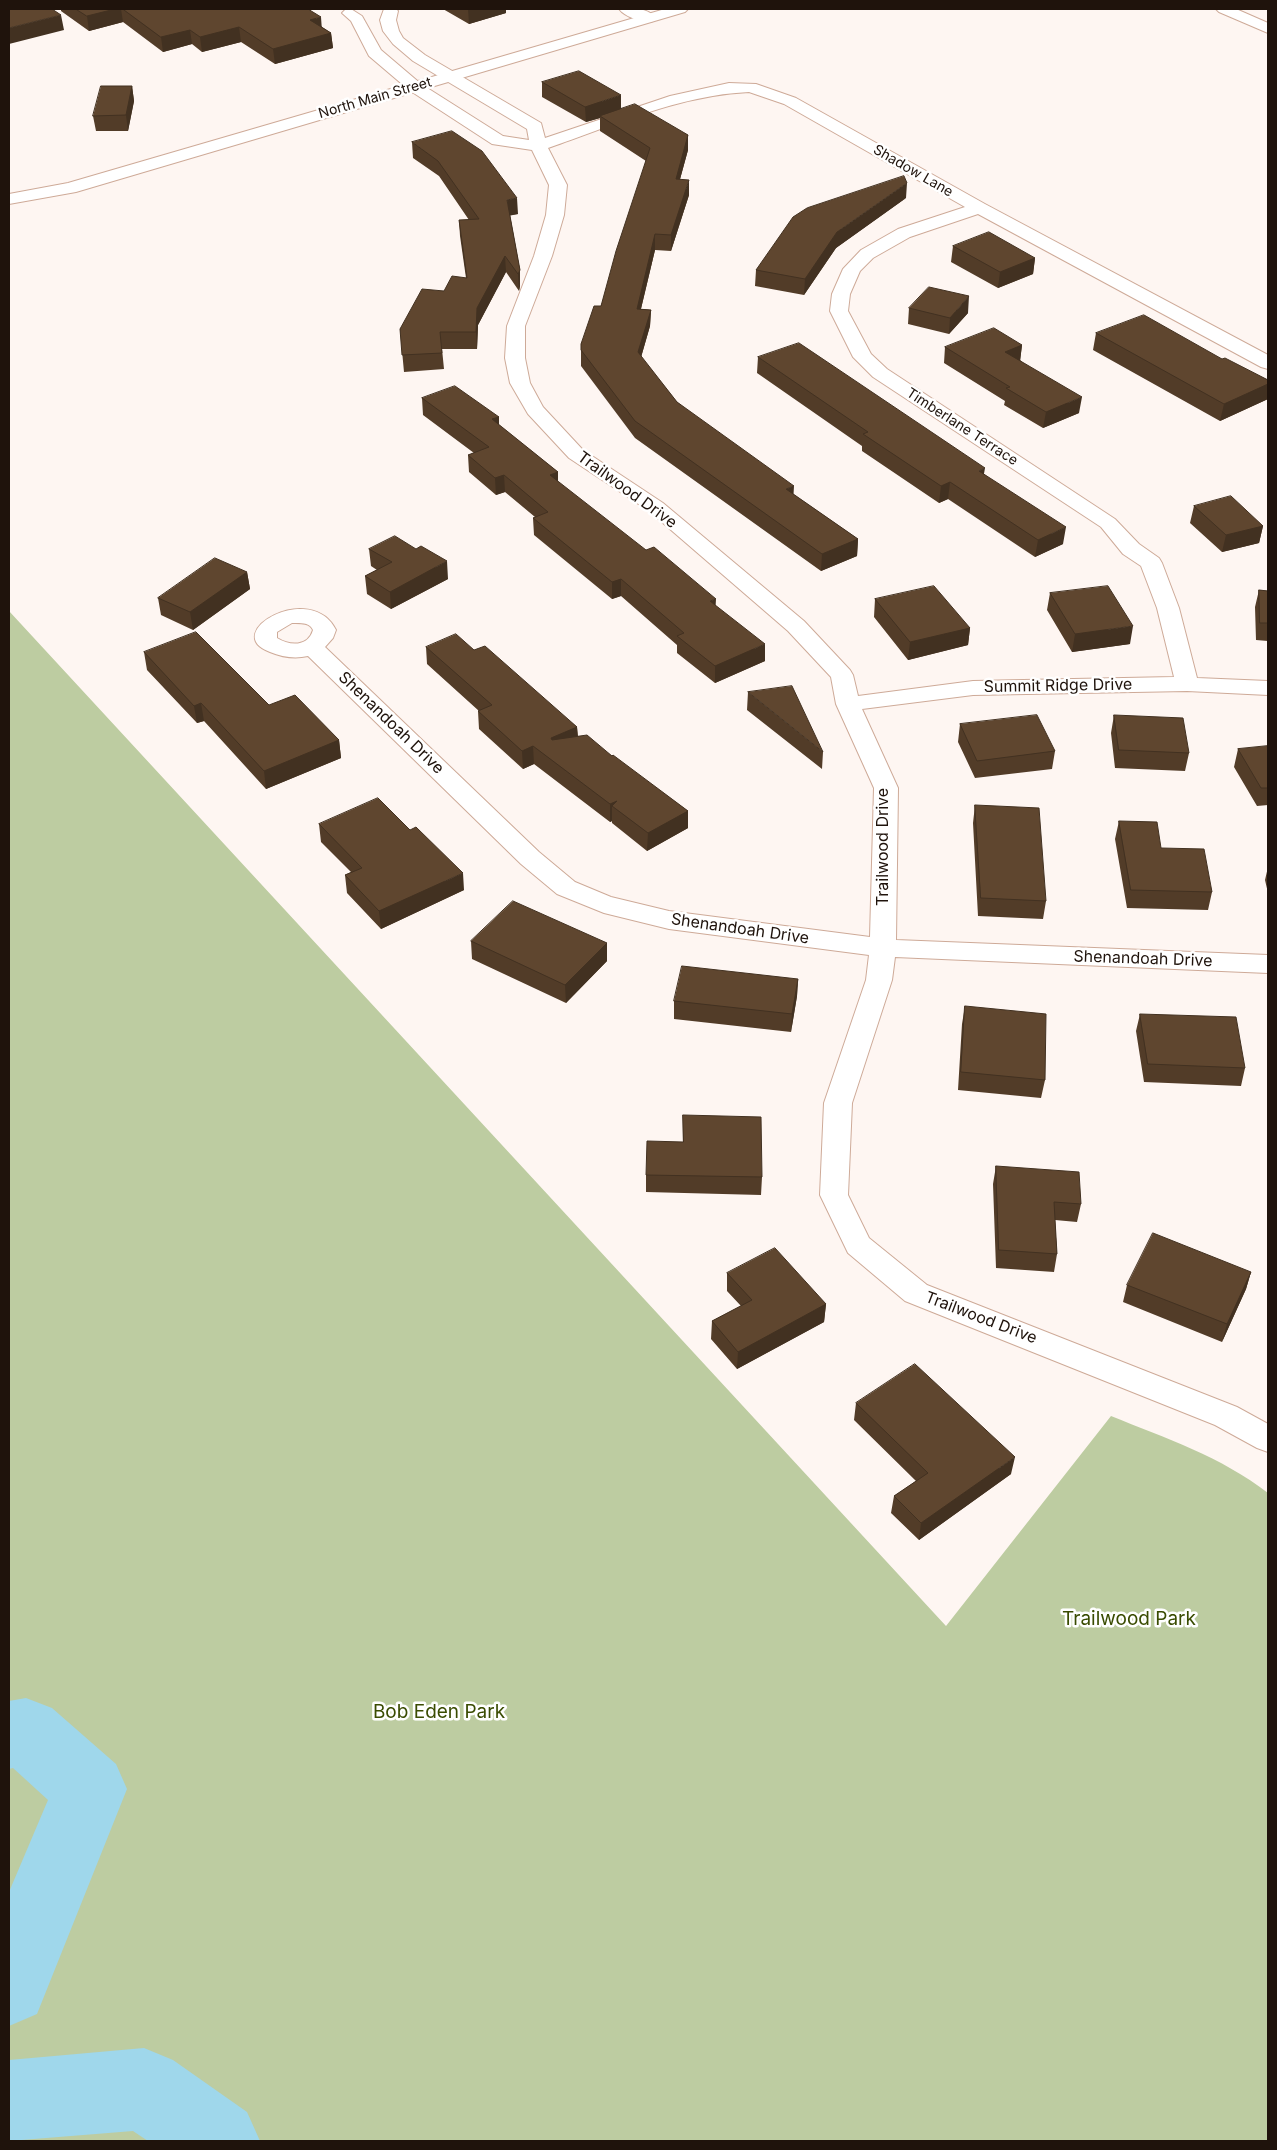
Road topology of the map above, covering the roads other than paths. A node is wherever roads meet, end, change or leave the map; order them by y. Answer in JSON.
{"nodes":[{"id":1,"x":627,"y":9,"type":"edge"},
{"id":2,"x":680,"y":9,"type":"edge"},
{"id":3,"x":1224,"y":9,"type":"edge"},
{"id":4,"x":392,"y":10,"type":"edge"},
{"id":5,"x":347,"y":11,"type":"edge"},
{"id":6,"x":648,"y":18,"type":"junction"},
{"id":7,"x":1268,"y":28,"type":"edge"},
{"id":8,"x":449,"y":77,"type":"junction"},
{"id":9,"x":415,"y":87,"type":"junction"},
{"id":10,"x":538,"y":146,"type":"junction"},
{"id":11,"x":14,"y":204,"type":"edge"},
{"id":12,"x":979,"y":208,"type":"junction"},
{"id":13,"x":1268,"y":363,"type":"edge"},
{"id":14,"x":312,"y":647,"type":"dead end"},
{"id":15,"x":1186,"y":684,"type":"junction"},
{"id":16,"x":1268,"y":688,"type":"edge"},
{"id":17,"x":848,"y":704,"type":"junction"},
{"id":18,"x":883,"y":948,"type":"junction"},
{"id":19,"x":1268,"y":964,"type":"edge"},
{"id":20,"x":1268,"y":1439,"type":"edge"}],
"edges":[{"from":1,"to":6,"type":"street"},
{"from":2,"to":6,"type":"street","name":"North Main Street"},
{"from":3,"to":7,"type":"street"},
{"from":4,"to":5,"type":"street"},
{"from":4,"to":8,"type":"street","name":"Trailwood Drive"},
{"from":5,"to":9,"type":"street"},
{"from":6,"to":8,"type":"street","name":"North Main Street"},
{"from":8,"to":9,"type":"street","name":"North Main Street"},
{"from":8,"to":10,"type":"street","name":"Trailwood Drive"},
{"from":9,"to":10,"type":"street"},
{"from":9,"to":11,"type":"street","name":"North Main Street"},
{"from":10,"to":12,"type":"street","name":"Shadow Lane"},
{"from":10,"to":17,"type":"street","name":"Trailwood Drive"},
{"from":12,"to":13,"type":"street","name":"Shadow Lane"},
{"from":12,"to":15,"type":"street","name":"Timberlane Terrace"},
{"from":14,"to":18,"type":"street","name":"Shenandoah Drive"},
{"from":15,"to":16,"type":"street","name":"Summit Ridge Drive"},
{"from":15,"to":17,"type":"street","name":"Summit Ridge Drive"},
{"from":17,"to":18,"type":"street","name":"Trailwood Drive"},
{"from":18,"to":19,"type":"street","name":"Shenandoah Drive"},
{"from":18,"to":20,"type":"street","name":"Trailwood Drive"}]}
